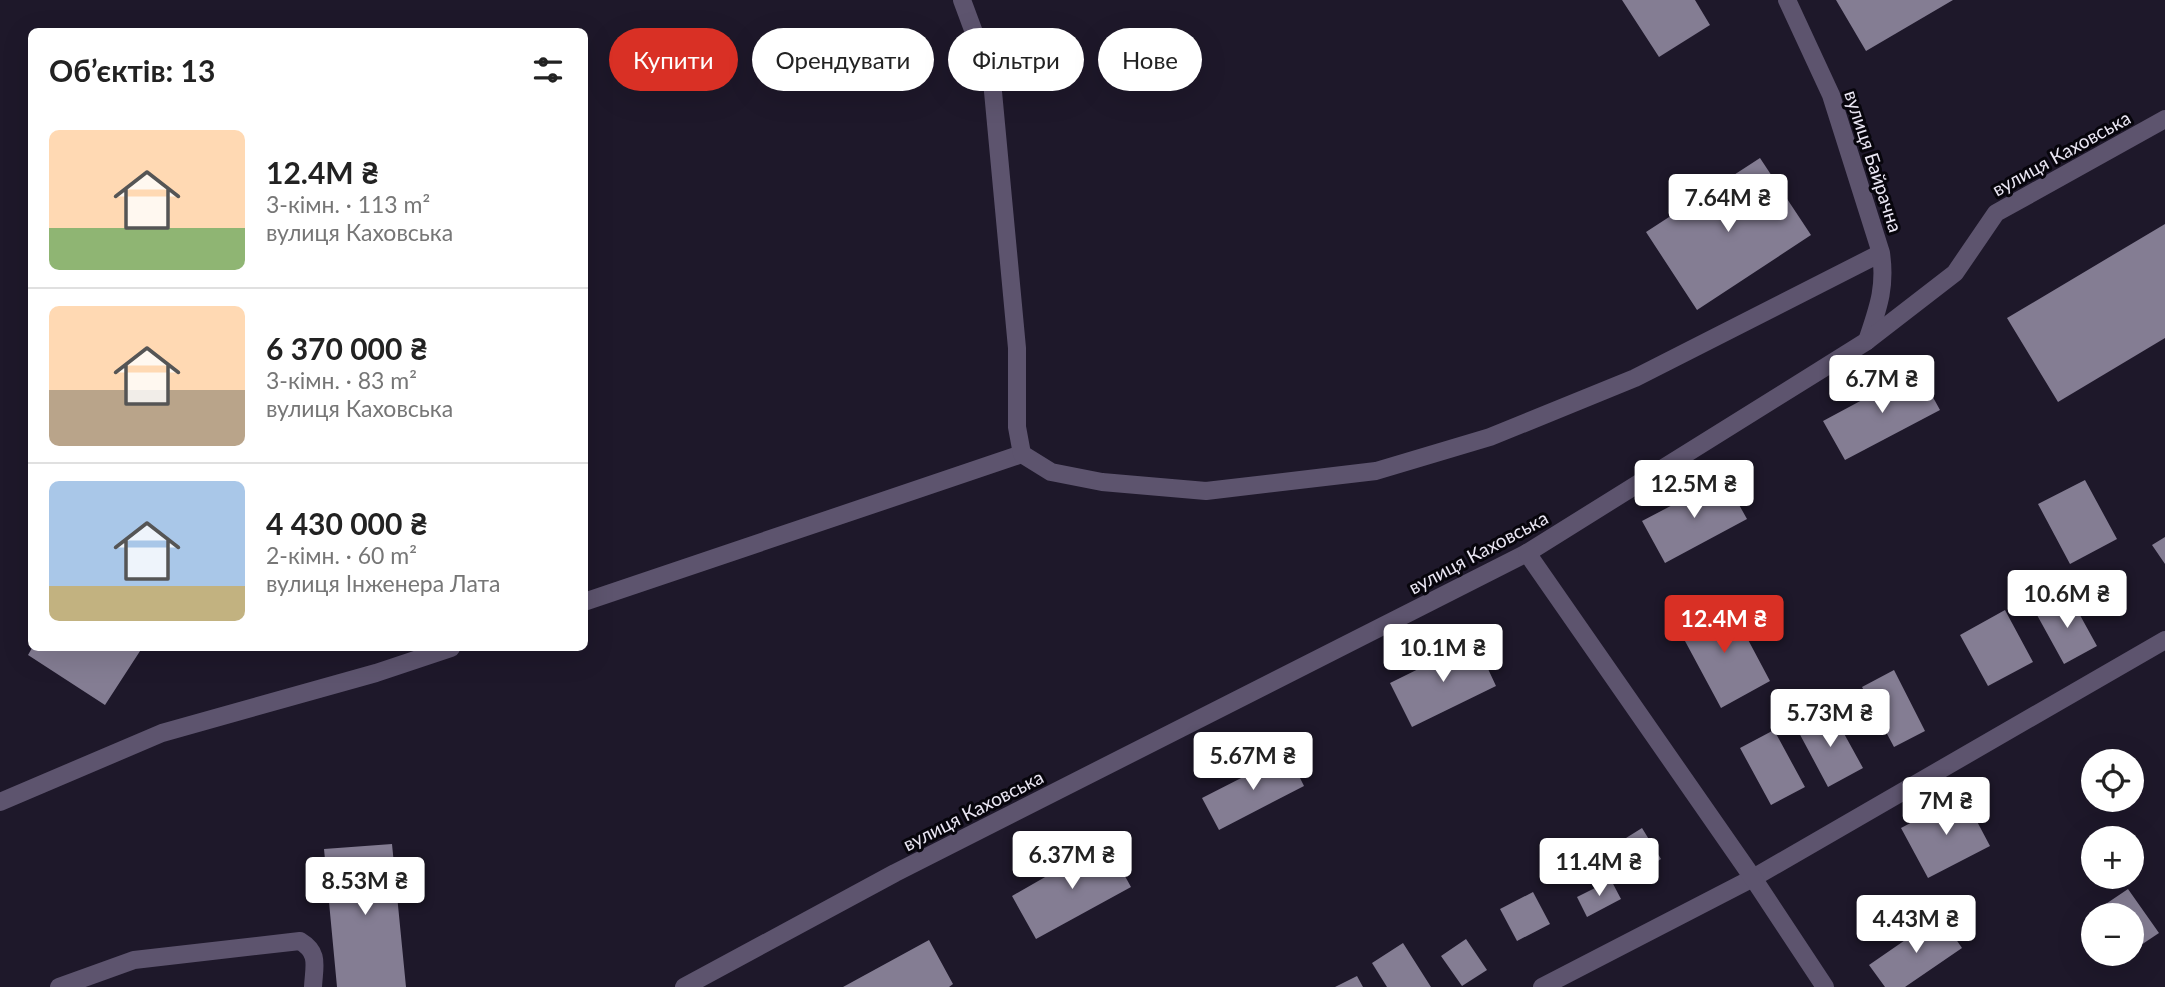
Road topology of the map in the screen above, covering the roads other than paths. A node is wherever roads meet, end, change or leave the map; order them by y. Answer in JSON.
{"nodes":[{"id":1,"x":962,"y":0,"type":"edge"},
{"id":2,"x":1787,"y":0,"type":"edge"},
{"id":3,"x":2165,"y":119,"type":"edge"},
{"id":4,"x":1881,"y":253,"type":"junction"},
{"id":5,"x":1867,"y":341,"type":"junction"},
{"id":6,"x":1022,"y":454,"type":"junction"},
{"id":7,"x":1527,"y":553,"type":"junction"},
{"id":8,"x":588,"y":601,"type":"edge"},
{"id":9,"x":2165,"y":640,"type":"edge"},
{"id":10,"x":442,"y":651,"type":"edge"},
{"id":11,"x":0,"y":803,"type":"edge"},
{"id":12,"x":1753,"y":878,"type":"junction"},
{"id":13,"x":59,"y":987,"type":"edge"},
{"id":14,"x":313,"y":987,"type":"edge"},
{"id":15,"x":684,"y":987,"type":"edge"},
{"id":16,"x":1542,"y":987,"type":"edge"},
{"id":17,"x":1825,"y":987,"type":"edge"}],
"edges":[{"from":1,"to":6,"type":"street"},
{"from":2,"to":4,"type":"street","name":"вулиця Байрачна"},
{"from":3,"to":5,"type":"street","name":"вулиця Каховська"},
{"from":4,"to":5,"type":"street","name":"вулиця Байрачна"},
{"from":4,"to":6,"type":"street"},
{"from":5,"to":7,"type":"street","name":"вулиця Каховська"},
{"from":6,"to":8,"type":"street"},
{"from":7,"to":12,"type":"street"},
{"from":7,"to":15,"type":"street","name":"вулиця Каховська"},
{"from":9,"to":12,"type":"street"},
{"from":10,"to":11,"type":"street"},
{"from":12,"to":16,"type":"street"},
{"from":12,"to":17,"type":"street"},
{"from":13,"to":14,"type":"street"}]}
